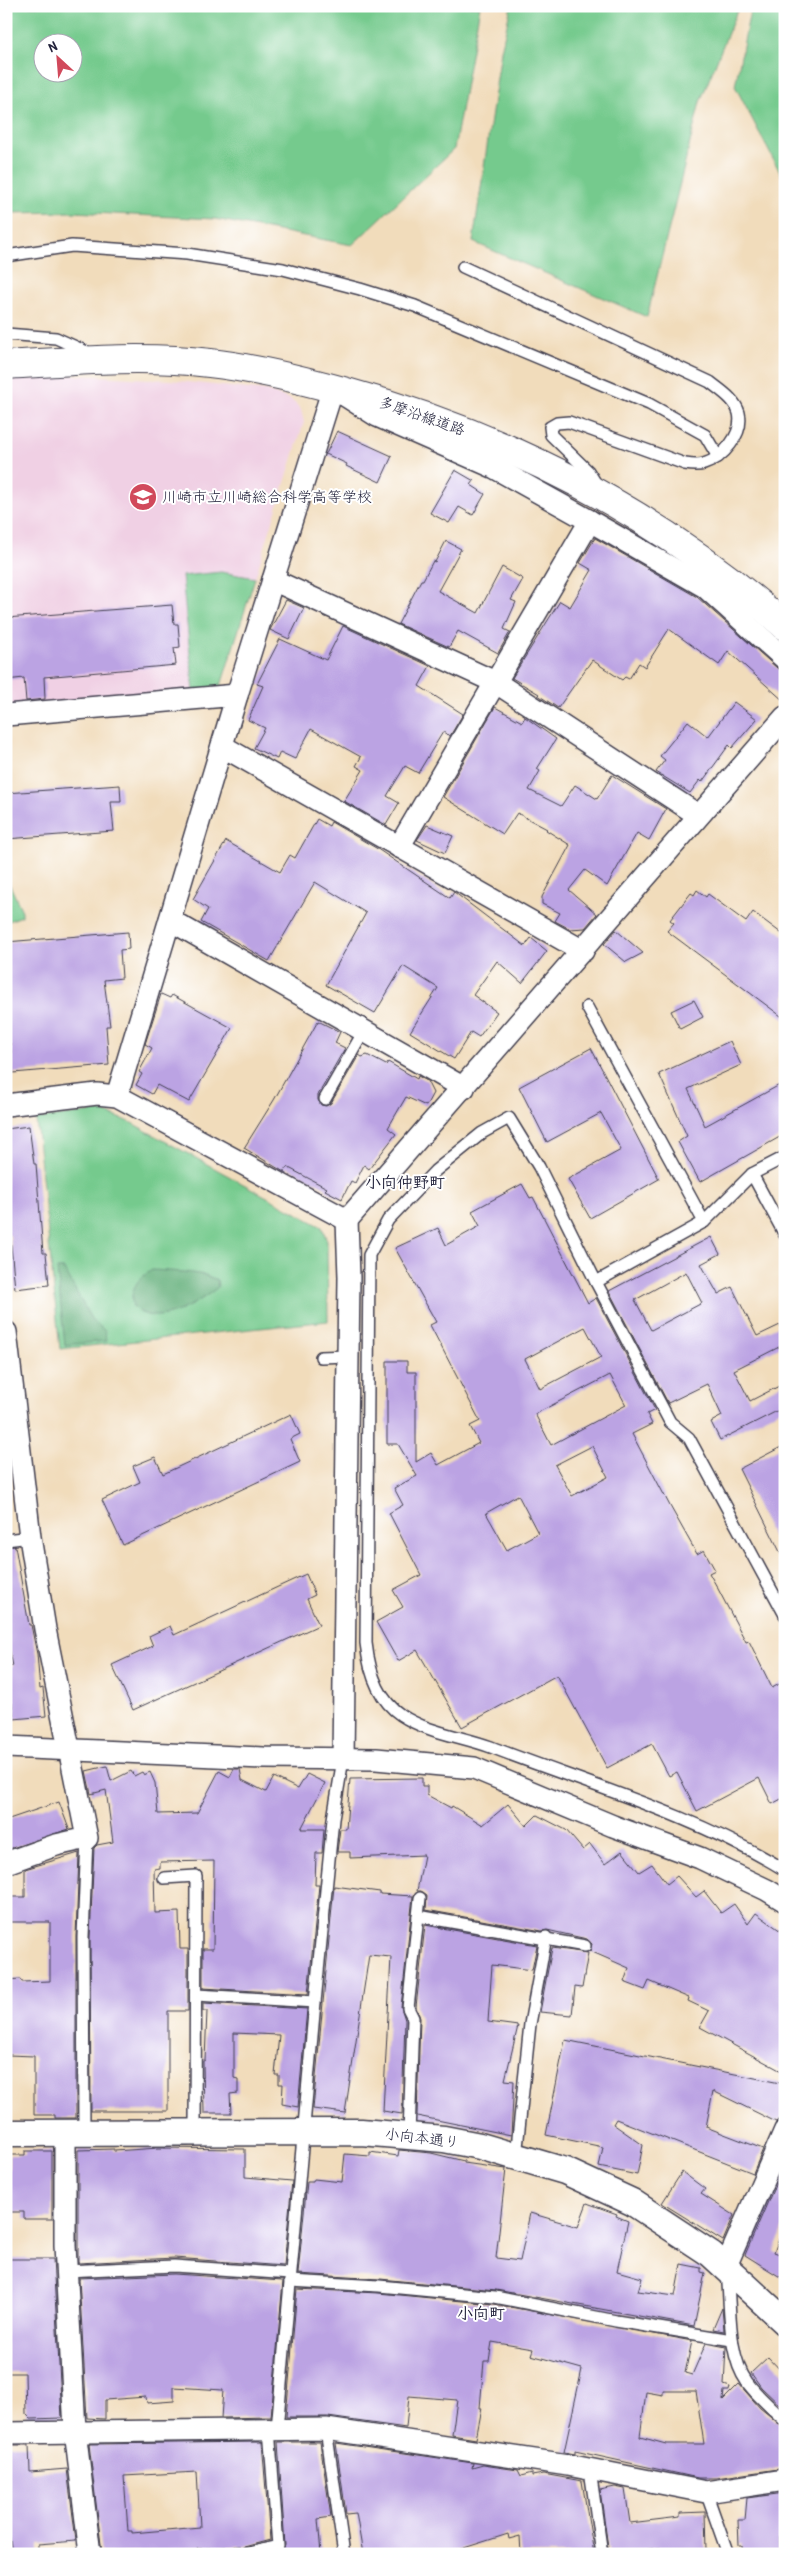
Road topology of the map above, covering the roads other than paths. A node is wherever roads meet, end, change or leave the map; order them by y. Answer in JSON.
{"nodes":[{"id":1,"x":6,"y":256,"type":"edge"},
{"id":2,"x":463,"y":267,"type":"dead end"},
{"id":3,"x":6,"y":334,"type":"edge"},
{"id":4,"x":107,"y":360,"type":"junction"},
{"id":5,"x":6,"y":365,"type":"edge"},
{"id":6,"x":333,"y":388,"type":"junction"},
{"id":7,"x":718,"y":457,"type":"junction"},
{"id":8,"x":604,"y":497,"type":"junction"},
{"id":9,"x":590,"y":521,"type":"junction"},
{"id":10,"x":273,"y":580,"type":"junction"},
{"id":11,"x":785,"y":626,"type":"edge"},
{"id":12,"x":785,"y":659,"type":"edge"},
{"id":13,"x":495,"y":682,"type":"junction"},
{"id":14,"x":237,"y":695,"type":"junction"},
{"id":15,"x":6,"y":715,"type":"edge"},
{"id":16,"x":785,"y":717,"type":"edge"},
{"id":17,"x":222,"y":746,"type":"junction"},
{"id":18,"x":698,"y":815,"type":"junction"},
{"id":19,"x":400,"y":846,"type":"junction"},
{"id":20,"x":170,"y":920,"type":"junction"},
{"id":21,"x":583,"y":951,"type":"junction"},
{"id":22,"x":587,"y":1007,"type":"dead end"},
{"id":23,"x":364,"y":1031,"type":"junction"},
{"id":24,"x":464,"y":1088,"type":"junction"},
{"id":25,"x":117,"y":1096,"type":"junction"},
{"id":26,"x":325,"y":1099,"type":"dead end"},
{"id":27,"x":6,"y":1105,"type":"edge"},
{"id":28,"x":785,"y":1157,"type":"edge"},
{"id":29,"x":752,"y":1174,"type":"junction"},
{"id":30,"x":346,"y":1220,"type":"junction"},
{"id":31,"x":704,"y":1222,"type":"junction"},
{"id":32,"x":785,"y":1235,"type":"edge"},
{"id":33,"x":596,"y":1282,"type":"junction"},
{"id":34,"x":6,"y":1332,"type":"edge"},
{"id":35,"x":348,"y":1356,"type":"junction"},
{"id":36,"x":321,"y":1357,"type":"dead end"},
{"id":37,"x":30,"y":1537,"type":"junction"},
{"id":38,"x":6,"y":1540,"type":"edge"},
{"id":39,"x":785,"y":1615,"type":"edge"},
{"id":40,"x":6,"y":1747,"type":"edge"},
{"id":41,"x":69,"y":1749,"type":"junction"},
{"id":42,"x":343,"y":1759,"type":"junction"},
{"id":43,"x":87,"y":1838,"type":"junction"},
{"id":44,"x":6,"y":1863,"type":"edge"},
{"id":45,"x":785,"y":1870,"type":"edge"},
{"id":46,"x":164,"y":1878,"type":"dead end"},
{"id":47,"x":420,"y":1898,"type":"dead end"},
{"id":48,"x":785,"y":1901,"type":"edge"},
{"id":49,"x":418,"y":1916,"type":"junction"},
{"id":50,"x":546,"y":1938,"type":"junction"},
{"id":51,"x":585,"y":1946,"type":"dead end"},
{"id":52,"x":196,"y":1995,"type":"junction"},
{"id":53,"x":315,"y":2002,"type":"junction"},
{"id":54,"x":785,"y":2130,"type":"edge"},
{"id":55,"x":74,"y":2132,"type":"junction"},
{"id":56,"x":6,"y":2133,"type":"edge"},
{"id":57,"x":196,"y":2133,"type":"junction"},
{"id":58,"x":305,"y":2133,"type":"junction"},
{"id":59,"x":409,"y":2135,"type":"junction"},
{"id":60,"x":516,"y":2156,"type":"junction"},
{"id":61,"x":726,"y":2266,"type":"junction"},
{"id":62,"x":66,"y":2271,"type":"junction"},
{"id":63,"x":290,"y":2277,"type":"junction"},
{"id":64,"x":785,"y":2322,"type":"edge"},
{"id":65,"x":732,"y":2340,"type":"junction"},
{"id":66,"x":785,"y":2421,"type":"edge"},
{"id":67,"x":273,"y":2429,"type":"junction"},
{"id":68,"x":326,"y":2429,"type":"junction"},
{"id":69,"x":75,"y":2430,"type":"junction"},
{"id":70,"x":6,"y":2432,"type":"edge"},
{"id":71,"x":590,"y":2470,"type":"junction"},
{"id":72,"x":785,"y":2480,"type":"edge"},
{"id":73,"x":706,"y":2492,"type":"junction"},
{"id":74,"x":90,"y":2554,"type":"edge"},
{"id":75,"x":246,"y":2554,"type":"edge"},
{"id":76,"x":344,"y":2554,"type":"edge"},
{"id":77,"x":602,"y":2554,"type":"edge"},
{"id":78,"x":728,"y":2554,"type":"edge"}],
"edges":[{"from":1,"to":7,"type":"lane"},
{"from":2,"to":7,"type":"lane"},
{"from":3,"to":4,"type":"lane"},
{"from":4,"to":5,"type":"main road","name":"多摩沿線道路"},
{"from":4,"to":6,"type":"main road","name":"多摩沿線道路"},
{"from":6,"to":8,"type":"main road","name":"多摩沿線道路"},
{"from":6,"to":9,"type":"street"},
{"from":6,"to":10,"type":"street"},
{"from":7,"to":8,"type":"lane"},
{"from":8,"to":11,"type":"main road","name":"多摩沿線道路"},
{"from":9,"to":12,"type":"street"},
{"from":9,"to":13,"type":"street"},
{"from":10,"to":13,"type":"street"},
{"from":10,"to":14,"type":"street"},
{"from":13,"to":18,"type":"street"},
{"from":13,"to":19,"type":"street"},
{"from":14,"to":15,"type":"street"},
{"from":14,"to":17,"type":"street"},
{"from":16,"to":18,"type":"street"},
{"from":17,"to":19,"type":"street"},
{"from":17,"to":20,"type":"street"},
{"from":18,"to":21,"type":"street"},
{"from":19,"to":21,"type":"street"},
{"from":20,"to":23,"type":"street"},
{"from":20,"to":25,"type":"street"},
{"from":21,"to":24,"type":"street"},
{"from":22,"to":31,"type":"lane"},
{"from":23,"to":24,"type":"street"},
{"from":23,"to":26,"type":"lane"},
{"from":24,"to":30,"type":"street"},
{"from":25,"to":27,"type":"street"},
{"from":25,"to":30,"type":"street"},
{"from":28,"to":29,"type":"lane"},
{"from":29,"to":31,"type":"lane"},
{"from":29,"to":32,"type":"lane"},
{"from":30,"to":35,"type":"street"},
{"from":31,"to":33,"type":"lane"},
{"from":33,"to":39,"type":"lane"},
{"from":33,"to":45,"type":"lane"},
{"from":34,"to":37,"type":"street"},
{"from":35,"to":36,"type":"lane"},
{"from":35,"to":42,"type":"street"},
{"from":37,"to":38,"type":"lane"},
{"from":37,"to":41,"type":"street"},
{"from":40,"to":41,"type":"street"},
{"from":41,"to":42,"type":"street"},
{"from":41,"to":43,"type":"street"},
{"from":42,"to":48,"type":"street"},
{"from":42,"to":53,"type":"lane"},
{"from":43,"to":44,"type":"street"},
{"from":43,"to":55,"type":"lane"},
{"from":46,"to":52,"type":"lane"},
{"from":47,"to":49,"type":"lane"},
{"from":49,"to":50,"type":"lane"},
{"from":49,"to":59,"type":"lane"},
{"from":50,"to":51,"type":"lane"},
{"from":50,"to":60,"type":"lane"},
{"from":52,"to":53,"type":"lane"},
{"from":52,"to":57,"type":"lane"},
{"from":53,"to":58,"type":"lane"},
{"from":54,"to":61,"type":"street"},
{"from":55,"to":56,"type":"street","name":"小向本通り"},
{"from":55,"to":57,"type":"street","name":"小向本通り"},
{"from":55,"to":62,"type":"street"},
{"from":57,"to":58,"type":"street","name":"小向本通り"},
{"from":58,"to":59,"type":"street","name":"小向本通り"},
{"from":58,"to":63,"type":"lane"},
{"from":59,"to":60,"type":"street","name":"小向本通り"},
{"from":60,"to":61,"type":"street","name":"小向本通り"},
{"from":61,"to":64,"type":"street","name":"小向本通り"},
{"from":61,"to":65,"type":"lane"},
{"from":62,"to":63,"type":"lane"},
{"from":62,"to":69,"type":"street"},
{"from":63,"to":65,"type":"lane"},
{"from":63,"to":67,"type":"lane"},
{"from":65,"to":66,"type":"lane"},
{"from":67,"to":68,"type":"street"},
{"from":67,"to":69,"type":"street"},
{"from":67,"to":75,"type":"lane"},
{"from":68,"to":71,"type":"street"},
{"from":68,"to":76,"type":"lane"},
{"from":69,"to":70,"type":"street"},
{"from":69,"to":74,"type":"street"},
{"from":71,"to":73,"type":"street"},
{"from":71,"to":77,"type":"lane"},
{"from":72,"to":73,"type":"street"},
{"from":73,"to":78,"type":"lane"}]}
